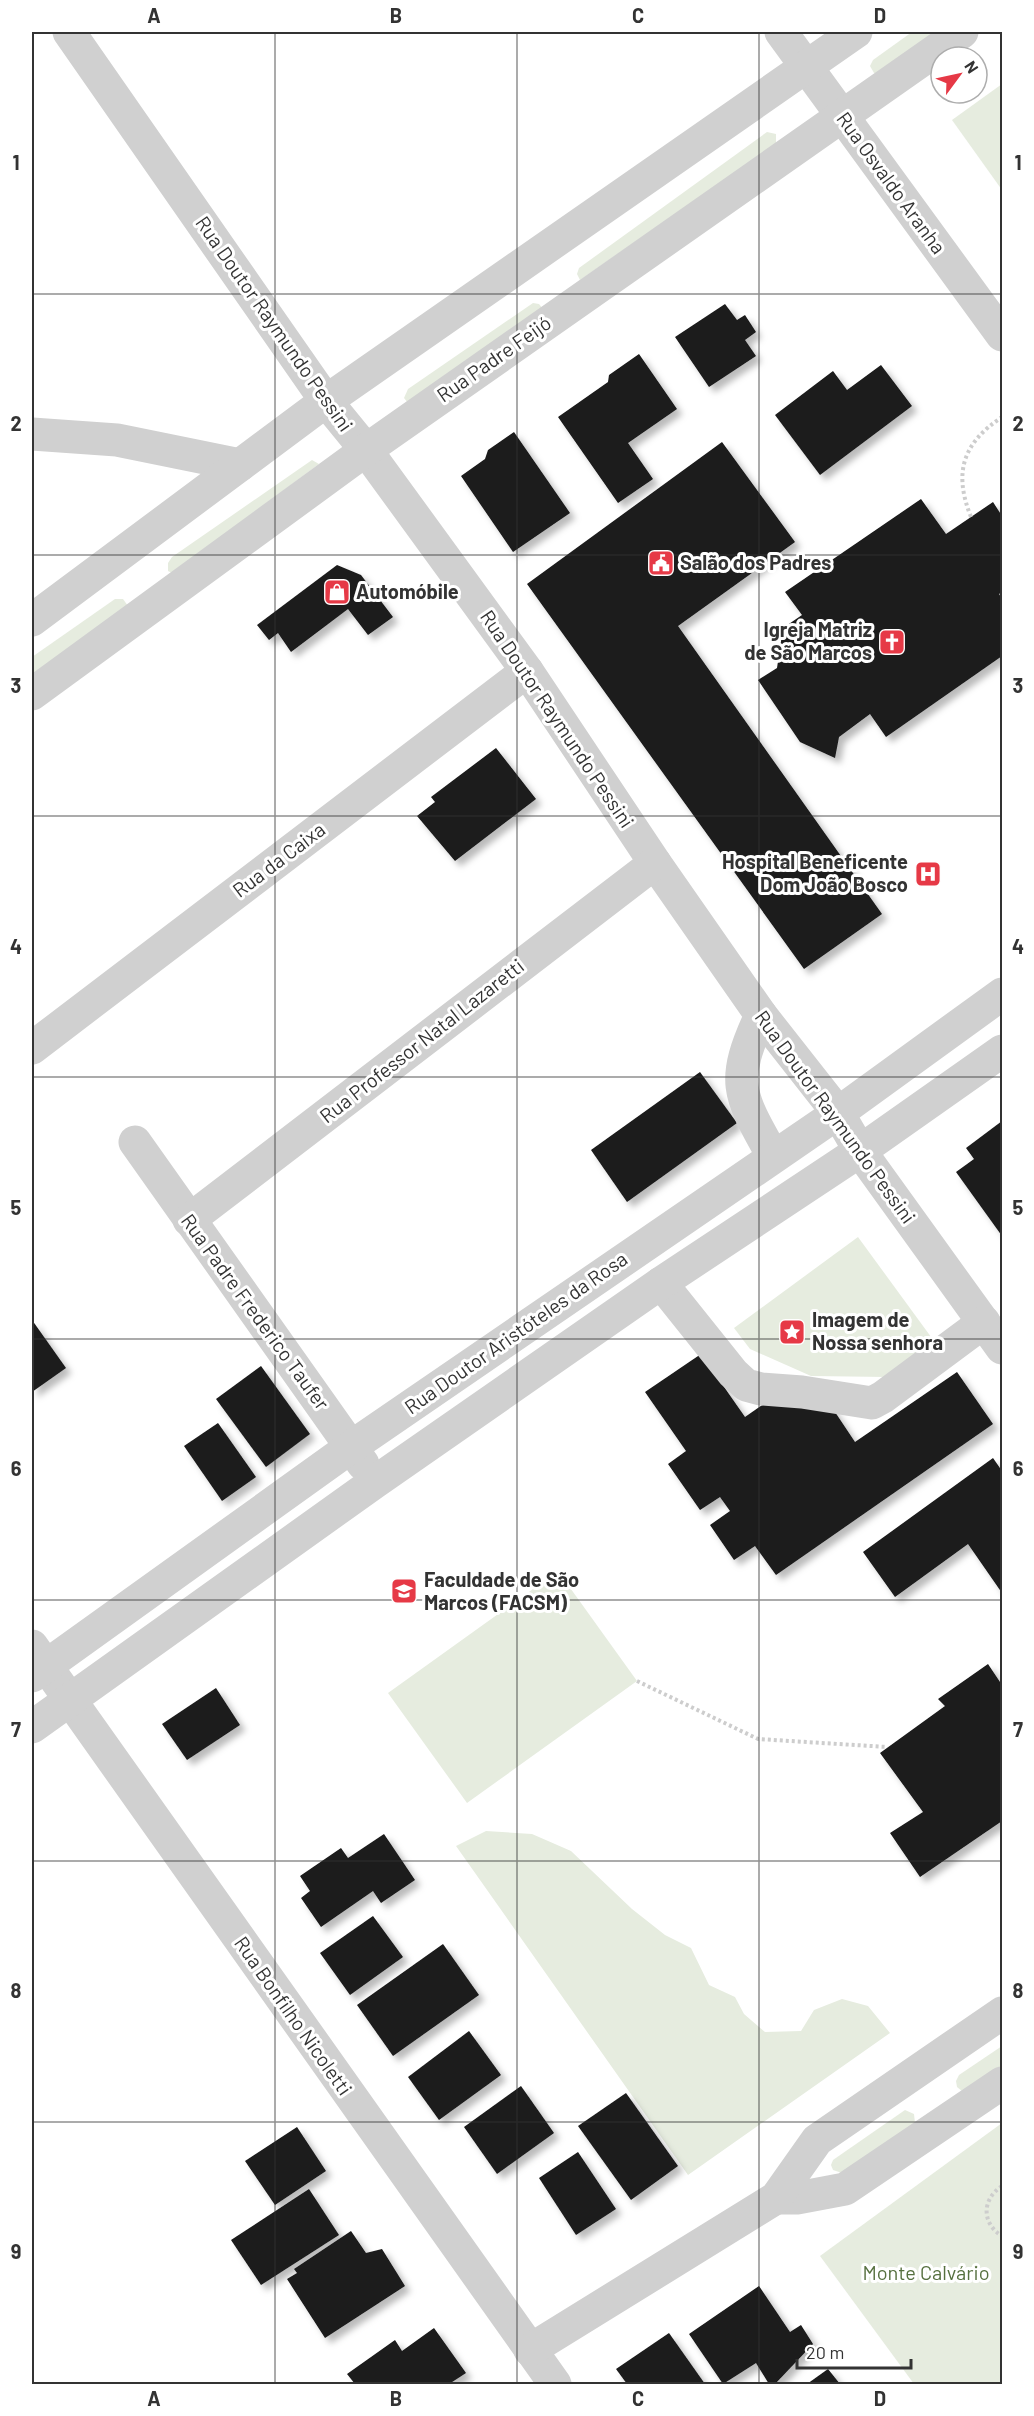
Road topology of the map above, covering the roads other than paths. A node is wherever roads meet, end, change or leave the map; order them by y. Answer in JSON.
{"nodes":[{"id":1,"x":69,"y":32,"type":"edge"},
{"id":2,"x":781,"y":32,"type":"edge"},
{"id":3,"x":856,"y":32,"type":"edge"},
{"id":4,"x":962,"y":32,"type":"edge"},
{"id":5,"x":806,"y":65,"type":"junction"},
{"id":6,"x":841,"y":115,"type":"junction"},
{"id":7,"x":1002,"y":335,"type":"edge"},
{"id":8,"x":326,"y":401,"type":"junction"},
{"id":9,"x":32,"y":434,"type":"edge"},
{"id":10,"x":366,"y":450,"type":"junction"},
{"id":11,"x":240,"y":465,"type":"junction"},
{"id":12,"x":32,"y":621,"type":"edge"},
{"id":13,"x":527,"y":671,"type":"junction"},
{"id":14,"x":32,"y":694,"type":"edge"},
{"id":15,"x":655,"y":862,"type":"junction"},
{"id":16,"x":1002,"y":994,"type":"edge"},
{"id":17,"x":761,"y":1015,"type":"junction"},
{"id":18,"x":32,"y":1048,"type":"edge"},
{"id":19,"x":1002,"y":1051,"type":"edge"},
{"id":20,"x":838,"y":1113,"type":"junction"},
{"id":21,"x":135,"y":1142,"type":"dead end"},
{"id":22,"x":860,"y":1151,"type":"junction"},
{"id":23,"x":773,"y":1156,"type":"junction"},
{"id":24,"x":189,"y":1220,"type":"junction"},
{"id":25,"x":661,"y":1283,"type":"junction"},
{"id":26,"x":984,"y":1322,"type":"junction"},
{"id":27,"x":1002,"y":1348,"type":"edge"},
{"id":28,"x":351,"y":1447,"type":"junction"},
{"id":29,"x":375,"y":1482,"type":"junction"},
{"id":30,"x":36,"y":1663,"type":"edge"},
{"id":31,"x":69,"y":1700,"type":"junction"},
{"id":32,"x":32,"y":1727,"type":"edge"},
{"id":33,"x":1002,"y":2013,"type":"edge"},
{"id":34,"x":1002,"y":2083,"type":"edge"},
{"id":35,"x":776,"y":2198,"type":"junction"},
{"id":36,"x":530,"y":2350,"type":"junction"},
{"id":37,"x":555,"y":2385,"type":"edge"}],
"edges":[{"from":1,"to":8,"type":"street","name":"Rua Doutor Raymundo Pessini"},
{"from":2,"to":5,"type":"street","name":"Rua Osvaldo Aranha"},
{"from":3,"to":5,"type":"street"},
{"from":4,"to":6,"type":"street","name":"Rua Padre Feijó"},
{"from":5,"to":6,"type":"street","name":"Rua Osvaldo Aranha"},
{"from":5,"to":8,"type":"street"},
{"from":6,"to":7,"type":"street","name":"Rua Osvaldo Aranha"},
{"from":6,"to":10,"type":"street","name":"Rua Padre Feijó"},
{"from":8,"to":10,"type":"street","name":"Rua Doutor Raymundo Pessini"},
{"from":8,"to":11,"type":"street"},
{"from":9,"to":11,"type":"street"},
{"from":10,"to":13,"type":"street","name":"Rua Doutor Raymundo Pessini"},
{"from":10,"to":14,"type":"street","name":"Rua Padre Feijó"},
{"from":11,"to":12,"type":"street"},
{"from":13,"to":15,"type":"street","name":"Rua Doutor Raymundo Pessini"},
{"from":13,"to":18,"type":"street","name":"Rua da Caixa"},
{"from":15,"to":17,"type":"street","name":"Rua Doutor Raymundo Pessini"},
{"from":15,"to":24,"type":"street","name":"Rua Professor Natal Lazaretti"},
{"from":16,"to":20,"type":"street","name":"Rua Doutor Aristóteles da Rosa"},
{"from":17,"to":20,"type":"street","name":"Rua Doutor Raymundo Pessini"},
{"from":17,"to":23,"type":"street"},
{"from":19,"to":22,"type":"street"},
{"from":20,"to":22,"type":"street","name":"Rua Doutor Raymundo Pessini"},
{"from":20,"to":23,"type":"street","name":"Rua Doutor Aristóteles da Rosa"},
{"from":21,"to":24,"type":"street","name":"Rua Padre Frederico Taufer"},
{"from":22,"to":25,"type":"street"},
{"from":22,"to":26,"type":"street","name":"Rua Doutor Raymundo Pessini"},
{"from":23,"to":28,"type":"street","name":"Rua Doutor Aristóteles da Rosa"},
{"from":24,"to":28,"type":"street","name":"Rua Padre Frederico Taufer"},
{"from":25,"to":26,"type":"street"},
{"from":25,"to":29,"type":"street"},
{"from":26,"to":27,"type":"street","name":"Rua Doutor Raymundo Pessini"},
{"from":28,"to":29,"type":"street","name":"Rua Padre Frederico Taufer"},
{"from":28,"to":30,"type":"street","name":"Rua Doutor Aristóteles da Rosa"},
{"from":29,"to":31,"type":"street"},
{"from":30,"to":31,"type":"street","name":"Rua Bonfilho Nicoletti"},
{"from":31,"to":32,"type":"street"},
{"from":31,"to":36,"type":"street","name":"Rua Bonfilho Nicoletti"},
{"from":33,"to":35,"type":"street"},
{"from":34,"to":35,"type":"street"},
{"from":35,"to":36,"type":"street"},
{"from":36,"to":37,"type":"street","name":"Rua Bonfilho Nicoletti"}]}
